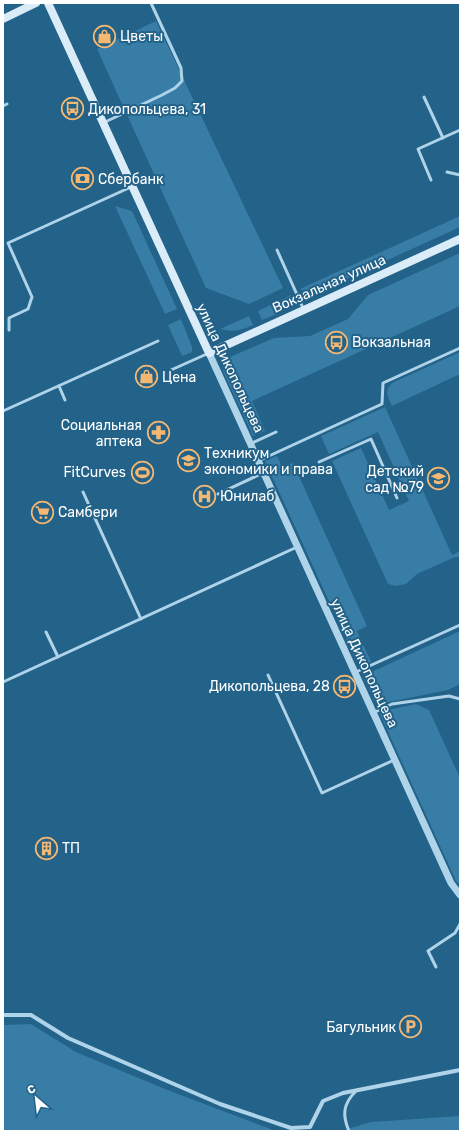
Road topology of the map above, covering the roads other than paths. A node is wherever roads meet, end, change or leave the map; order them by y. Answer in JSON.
{"nodes":[{"id":1,"x":36,"y":3,"type":"edge"},
{"id":2,"x":48,"y":3,"type":"edge"},
{"id":3,"x":151,"y":3,"type":"edge"},
{"id":4,"x":3,"y":19,"type":"edge"},
{"id":5,"x":424,"y":97,"type":"dead end"},
{"id":6,"x":103,"y":123,"type":"junction"},
{"id":7,"x":460,"y":130,"type":"edge"},
{"id":8,"x":442,"y":138,"type":"junction"},
{"id":9,"x":447,"y":172,"type":"dead end"},
{"id":10,"x":460,"y":175,"type":"edge"},
{"id":11,"x":431,"y":180,"type":"dead end"},
{"id":12,"x":132,"y":186,"type":"junction"},
{"id":13,"x":460,"y":239,"type":"edge"},
{"id":14,"x":277,"y":250,"type":"dead end"},
{"id":15,"x":304,"y":310,"type":"junction"},
{"id":16,"x":9,"y":330,"type":"dead end"},
{"id":17,"x":158,"y":341,"type":"dead end"},
{"id":18,"x":460,"y":348,"type":"edge"},
{"id":19,"x":209,"y":353,"type":"junction"},
{"id":20,"x":171,"y":370,"type":"dead end"},
{"id":21,"x":59,"y":386,"type":"junction"},
{"id":22,"x":65,"y":400,"type":"dead end"},
{"id":23,"x":3,"y":411,"type":"edge"},
{"id":24,"x":276,"y":432,"type":"dead end"},
{"id":25,"x":250,"y":444,"type":"junction"},
{"id":26,"x":258,"y":461,"type":"junction"},
{"id":27,"x":319,"y":462,"type":"dead end"},
{"id":28,"x":263,"y":473,"type":"junction"},
{"id":29,"x":83,"y":492,"type":"dead end"},
{"id":30,"x":218,"y":494,"type":"dead end"},
{"id":31,"x":397,"y":498,"type":"dead end"},
{"id":32,"x":297,"y":547,"type":"junction"},
{"id":33,"x":141,"y":619,"type":"junction"},
{"id":34,"x":460,"y":625,"type":"edge"},
{"id":35,"x":46,"y":632,"type":"dead end"},
{"id":36,"x":58,"y":657,"type":"junction"},
{"id":37,"x":355,"y":673,"type":"junction"},
{"id":38,"x":268,"y":674,"type":"dead end"},
{"id":39,"x":3,"y":682,"type":"edge"},
{"id":40,"x":460,"y":699,"type":"edge"},
{"id":41,"x":373,"y":713,"type":"junction"},
{"id":42,"x":394,"y":760,"type":"junction"},
{"id":43,"x":460,"y":895,"type":"edge"},
{"id":44,"x":460,"y":924,"type":"edge"},
{"id":45,"x":436,"y":967,"type":"dead end"},
{"id":46,"x":3,"y":1015,"type":"edge"},
{"id":47,"x":460,"y":1070,"type":"edge"},
{"id":48,"x":356,"y":1091,"type":"junction"},
{"id":49,"x":349,"y":1131,"type":"edge"}],
"edges":[{"from":1,"to":4,"type":"main road"},
{"from":2,"to":6,"type":"main road","name":"улица Дикопольцева"},
{"from":3,"to":6,"type":"lane"},
{"from":5,"to":8,"type":"lane"},
{"from":6,"to":12,"type":"main road","name":"улица Дикопольцева"},
{"from":7,"to":8,"type":"lane"},
{"from":8,"to":11,"type":"lane"},
{"from":9,"to":10,"type":"lane"},
{"from":12,"to":16,"type":"lane"},
{"from":12,"to":19,"type":"main road","name":"улица Дикопольцева"},
{"from":13,"to":15,"type":"main road","name":"Вокзальная улица"},
{"from":14,"to":15,"type":"lane"},
{"from":15,"to":19,"type":"main road","name":"Вокзальная улица"},
{"from":17,"to":21,"type":"lane"},
{"from":18,"to":26,"type":"lane"},
{"from":19,"to":20,"type":"lane"},
{"from":19,"to":25,"type":"street","name":"улица Дикопольцева"},
{"from":21,"to":22,"type":"lane"},
{"from":21,"to":23,"type":"lane"},
{"from":24,"to":25,"type":"lane"},
{"from":25,"to":26,"type":"street","name":"улица Дикопольцева"},
{"from":26,"to":28,"type":"street","name":"улица Дикопольцева"},
{"from":27,"to":31,"type":"lane"},
{"from":28,"to":30,"type":"lane"},
{"from":28,"to":32,"type":"street","name":"улица Дикопольцева"},
{"from":29,"to":33,"type":"lane"},
{"from":32,"to":33,"type":"lane"},
{"from":32,"to":37,"type":"street","name":"улица Дикопольцева"},
{"from":33,"to":36,"type":"lane"},
{"from":34,"to":37,"type":"lane"},
{"from":35,"to":36,"type":"lane"},
{"from":36,"to":39,"type":"lane"},
{"from":37,"to":41,"type":"street","name":"улица Дикопольцева"},
{"from":38,"to":42,"type":"lane"},
{"from":40,"to":41,"type":"lane"},
{"from":41,"to":42,"type":"street","name":"улица Дикопольцева"},
{"from":42,"to":43,"type":"street","name":"улица Дикопольцева"},
{"from":44,"to":45,"type":"lane"},
{"from":46,"to":48,"type":"street"},
{"from":47,"to":48,"type":"street"},
{"from":48,"to":49,"type":"lane"}]}
